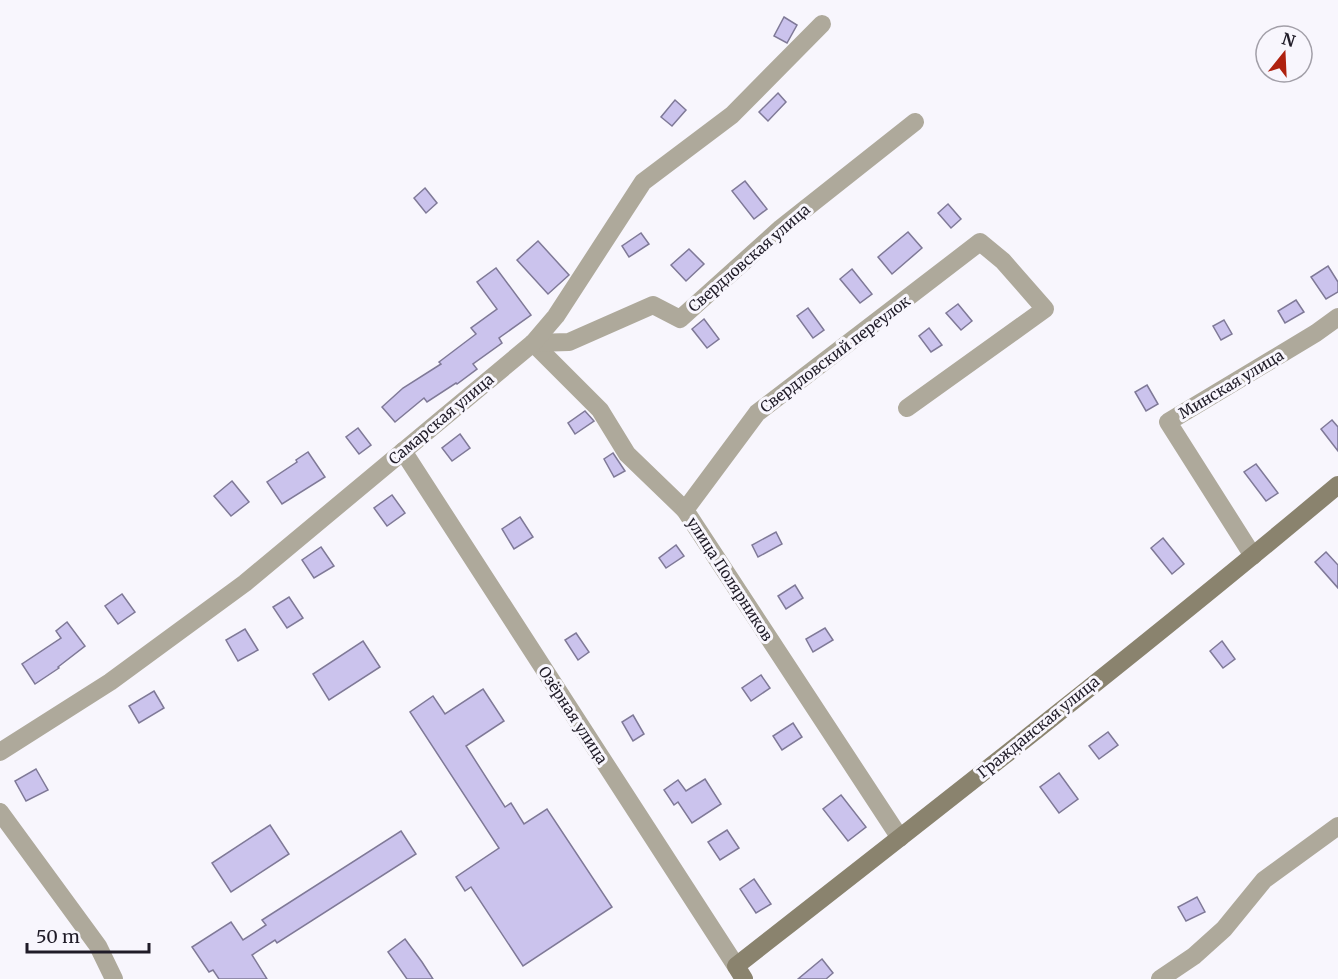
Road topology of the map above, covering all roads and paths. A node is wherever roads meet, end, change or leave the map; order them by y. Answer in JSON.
{"nodes":[{"id":1,"x":822,"y":24,"type":"dead end"},
{"id":2,"x":915,"y":122,"type":"dead end"},
{"id":3,"x":1338,"y":317,"type":"edge"},
{"id":4,"x":533,"y":343,"type":"junction"},
{"id":5,"x":907,"y":408,"type":"dead end"},
{"id":6,"x":403,"y":451,"type":"junction"},
{"id":7,"x":1338,"y":485,"type":"edge"},
{"id":8,"x":685,"y":510,"type":"junction"},
{"id":9,"x":1253,"y":556,"type":"junction"},
{"id":10,"x":0,"y":752,"type":"edge"},
{"id":11,"x":0,"y":812,"type":"edge"},
{"id":12,"x":1338,"y":826,"type":"edge"},
{"id":13,"x":900,"y":838,"type":"junction"},
{"id":14,"x":740,"y":972,"type":"edge"},
{"id":15,"x":114,"y":979,"type":"edge"},
{"id":16,"x":1160,"y":979,"type":"edge"}],
"edges":[{"from":1,"to":4,"type":"street","name":"Самарская улица"},
{"from":2,"to":4,"type":"street","name":"Свердловская улица"},
{"from":3,"to":9,"type":"street","name":"Минская улица"},
{"from":4,"to":6,"type":"street","name":"Самарская улица"},
{"from":4,"to":8,"type":"street","name":"улица Полярников"},
{"from":5,"to":8,"type":"street","name":"Свердловский переулок"},
{"from":6,"to":10,"type":"street","name":"Самарская улица"},
{"from":6,"to":14,"type":"street","name":"Озёрная улица"},
{"from":7,"to":9,"type":"street","name":"Гражданская улица"},
{"from":8,"to":13,"type":"street","name":"улица Полярников"},
{"from":9,"to":13,"type":"street","name":"Гражданская улица"},
{"from":11,"to":15,"type":"street"},
{"from":12,"to":16,"type":"street"},
{"from":13,"to":14,"type":"street","name":"Гражданская улица"}]}
